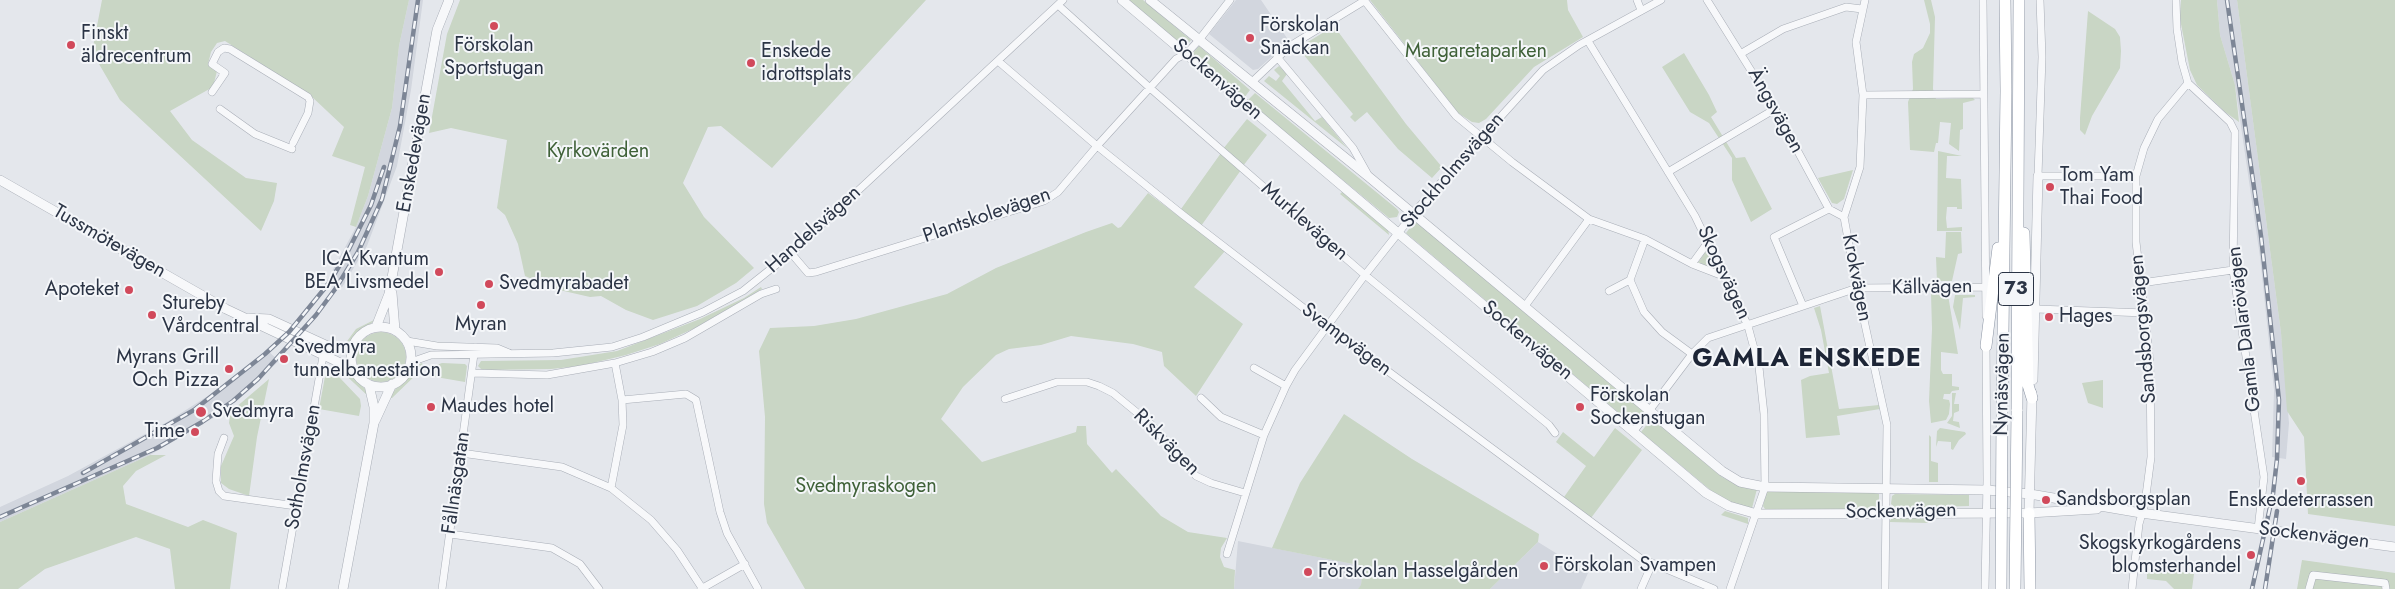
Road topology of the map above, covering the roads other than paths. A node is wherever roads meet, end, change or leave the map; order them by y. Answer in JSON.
{"nodes":[{"id":1,"x":449,"y":0,"type":"edge"},
{"id":2,"x":1122,"y":0,"type":"edge"},
{"id":3,"x":1150,"y":0,"type":"edge"},
{"id":4,"x":1230,"y":0,"type":"edge"},
{"id":5,"x":1364,"y":0,"type":"edge"},
{"id":6,"x":1637,"y":0,"type":"edge"},
{"id":7,"x":1661,"y":0,"type":"edge"},
{"id":8,"x":1708,"y":0,"type":"edge"},
{"id":9,"x":1865,"y":0,"type":"edge"},
{"id":10,"x":1983,"y":0,"type":"edge"},
{"id":11,"x":2005,"y":0,"type":"edge"},
{"id":12,"x":2019,"y":0,"type":"edge"},
{"id":13,"x":2040,"y":0,"type":"edge"},
{"id":14,"x":2176,"y":0,"type":"edge"},
{"id":15,"x":1061,"y":2,"type":"edge"},
{"id":16,"x":1862,"y":9,"type":"junction"},
{"id":17,"x":1641,"y":10,"type":"junction"},
{"id":18,"x":1199,"y":40,"type":"junction"},
{"id":19,"x":1588,"y":41,"type":"junction"},
{"id":20,"x":1187,"y":53,"type":"junction"},
{"id":21,"x":1742,"y":53,"type":"junction"},
{"id":22,"x":1277,"y":57,"type":"junction"},
{"id":23,"x":998,"y":61,"type":"junction"},
{"id":24,"x":1252,"y":82,"type":"junction"},
{"id":25,"x":2188,"y":83,"type":"junction"},
{"id":26,"x":1150,"y":88,"type":"junction"},
{"id":27,"x":212,"y":92,"type":"dead end"},
{"id":28,"x":1983,"y":94,"type":"junction"},
{"id":29,"x":1862,"y":95,"type":"junction"},
{"id":30,"x":220,"y":109,"type":"dead end"},
{"id":31,"x":1776,"y":109,"type":"junction"},
{"id":32,"x":1483,"y":138,"type":"junction"},
{"id":33,"x":1097,"y":146,"type":"junction"},
{"id":34,"x":2018,"y":168,"type":"junction"},
{"id":35,"x":1668,"y":172,"type":"junction"},
{"id":36,"x":2038,"y":176,"type":"junction"},
{"id":37,"x":2136,"y":176,"type":"junction"},
{"id":38,"x":1369,"y":177,"type":"junction"},
{"id":39,"x":0,"y":180,"type":"edge"},
{"id":40,"x":2005,"y":196,"type":"junction"},
{"id":41,"x":1829,"y":209,"type":"junction"},
{"id":42,"x":1414,"y":214,"type":"junction"},
{"id":43,"x":1844,"y":217,"type":"junction"},
{"id":44,"x":1589,"y":219,"type":"junction"},
{"id":45,"x":1399,"y":233,"type":"junction"},
{"id":46,"x":1644,"y":239,"type":"junction"},
{"id":47,"x":1708,"y":242,"type":"junction"},
{"id":48,"x":791,"y":253,"type":"junction"},
{"id":49,"x":1692,"y":264,"type":"junction"},
{"id":50,"x":2233,"y":270,"type":"junction"},
{"id":51,"x":1365,"y":276,"type":"junction"},
{"id":52,"x":1723,"y":276,"type":"junction"},
{"id":53,"x":392,"y":278,"type":"junction"},
{"id":54,"x":1630,"y":280,"type":"junction"},
{"id":55,"x":2141,"y":283,"type":"junction"},
{"id":56,"x":1984,"y":287,"type":"junction"},
{"id":57,"x":1857,"y":288,"type":"junction"},
{"id":58,"x":776,"y":289,"type":"dead end"},
{"id":59,"x":1609,"y":291,"type":"dead end"},
{"id":60,"x":1526,"y":306,"type":"junction"},
{"id":61,"x":1804,"y":306,"type":"junction"},
{"id":62,"x":2036,"y":309,"type":"junction"},
{"id":63,"x":2146,"y":313,"type":"junction"},
{"id":64,"x":246,"y":317,"type":"junction"},
{"id":65,"x":1327,"y":326,"type":"junction"},
{"id":66,"x":1748,"y":326,"type":"junction"},
{"id":67,"x":376,"y":327,"type":"junction"},
{"id":68,"x":395,"y":330,"type":"junction"},
{"id":69,"x":407,"y":341,"type":"junction"},
{"id":70,"x":325,"y":345,"type":"junction"},
{"id":71,"x":475,"y":346,"type":"junction"},
{"id":72,"x":1986,"y":346,"type":"junction"},
{"id":73,"x":351,"y":348,"type":"junction"},
{"id":74,"x":510,"y":353,"type":"junction"},
{"id":75,"x":1692,"y":354,"type":"junction"},
{"id":76,"x":323,"y":355,"type":"junction"},
{"id":77,"x":474,"y":356,"type":"junction"},
{"id":78,"x":411,"y":362,"type":"junction"},
{"id":79,"x":615,"y":363,"type":"junction"},
{"id":80,"x":351,"y":368,"type":"junction"},
{"id":81,"x":1254,"y":368,"type":"dead end"},
{"id":82,"x":473,"y":373,"type":"junction"},
{"id":83,"x":392,"y":384,"type":"junction"},
{"id":84,"x":369,"y":385,"type":"junction"},
{"id":85,"x":1286,"y":386,"type":"junction"},
{"id":86,"x":1201,"y":398,"type":"dead end"},
{"id":87,"x":2032,"y":398,"type":"junction"},
{"id":88,"x":1005,"y":399,"type":"dead end"},
{"id":89,"x":622,"y":400,"type":"junction"},
{"id":90,"x":1650,"y":411,"type":"junction"},
{"id":91,"x":374,"y":424,"type":"junction"},
{"id":92,"x":1634,"y":431,"type":"junction"},
{"id":93,"x":1555,"y":433,"type":"dead end"},
{"id":94,"x":1264,"y":435,"type":"junction"},
{"id":95,"x":224,"y":438,"type":"dead end"},
{"id":96,"x":462,"y":453,"type":"junction"},
{"id":97,"x":1765,"y":487,"type":"junction"},
{"id":98,"x":611,"y":488,"type":"junction"},
{"id":99,"x":1887,"y":490,"type":"junction"},
{"id":100,"x":1987,"y":490,"type":"junction"},
{"id":101,"x":1245,"y":493,"type":"junction"},
{"id":102,"x":2030,"y":494,"type":"junction"},
{"id":103,"x":296,"y":506,"type":"junction"},
{"id":104,"x":2115,"y":508,"type":"junction"},
{"id":105,"x":1986,"y":512,"type":"junction"},
{"id":106,"x":2030,"y":512,"type":"junction"},
{"id":107,"x":1886,"y":513,"type":"junction"},
{"id":108,"x":2141,"y":513,"type":"junction"},
{"id":109,"x":1757,"y":514,"type":"junction"},
{"id":110,"x":2258,"y":529,"type":"junction"},
{"id":111,"x":450,"y":534,"type":"junction"},
{"id":112,"x":2395,"y":546,"type":"edge"},
{"id":113,"x":1227,"y":554,"type":"dead end"},
{"id":114,"x":745,"y":564,"type":"junction"},
{"id":115,"x":1652,"y":564,"type":"junction"},
{"id":116,"x":702,"y":588,"type":"edge"},
{"id":117,"x":282,"y":589,"type":"edge"},
{"id":118,"x":343,"y":589,"type":"edge"},
{"id":119,"x":442,"y":589,"type":"edge"},
{"id":120,"x":600,"y":589,"type":"edge"},
{"id":121,"x":758,"y":589,"type":"edge"},
{"id":122,"x":1641,"y":589,"type":"edge"},
{"id":123,"x":1714,"y":589,"type":"edge"},
{"id":124,"x":1730,"y":589,"type":"edge"},
{"id":125,"x":1884,"y":589,"type":"edge"},
{"id":126,"x":1985,"y":589,"type":"edge"},
{"id":127,"x":2000,"y":589,"type":"edge"},
{"id":128,"x":2014,"y":589,"type":"edge"},
{"id":129,"x":2030,"y":589,"type":"edge"},
{"id":130,"x":2132,"y":589,"type":"edge"},
{"id":131,"x":2309,"y":589,"type":"edge"},
{"id":132,"x":2386,"y":589,"type":"edge"}],
"edges":[{"from":1,"to":53,"type":"street","name":"Enskedevägen"},
{"from":2,"to":20,"type":"street","name":"Sockenvägen"},
{"from":3,"to":18,"type":"street","name":"Sockenvägen"},
{"from":4,"to":18,"type":"street","name":"Plantskolevägen"},
{"from":5,"to":22,"type":"street"},
{"from":5,"to":32,"type":"street"},
{"from":6,"to":17,"type":"street"},
{"from":7,"to":17,"type":"street","name":"Stockholmsvägen"},
{"from":8,"to":21,"type":"street","name":"Ängsvägen"},
{"from":9,"to":16,"type":"street","name":"Krokvägen"},
{"from":10,"to":28,"type":"street","name":"Nynäsvägen"},
{"from":11,"to":40,"type":"highway","name":"Nynäsvägen","number":"73"},
{"from":12,"to":34,"type":"highway","name":"Nynäsvägen","number":"73"},
{"from":13,"to":36,"type":"street","name":"Nynäsvägen"},
{"from":14,"to":25,"type":"street"},
{"from":15,"to":23,"type":"street","name":"Handelsvägen"},
{"from":15,"to":26,"type":"street","name":"Murklevägen"},
{"from":16,"to":21,"type":"street"},
{"from":16,"to":29,"type":"street","name":"Krokvägen"},
{"from":17,"to":19,"type":"street","name":"Stockholmsvägen"},
{"from":18,"to":20,"type":"street","name":"Plantskolevägen"},
{"from":18,"to":24,"type":"street","name":"Sockenvägen"},
{"from":19,"to":32,"type":"street","name":"Stockholmsvägen"},
{"from":19,"to":35,"type":"street","name":"Skogsvägen"},
{"from":20,"to":26,"type":"street","name":"Plantskolevägen"},
{"from":20,"to":45,"type":"street","name":"Sockenvägen"},
{"from":21,"to":31,"type":"street","name":"Ängsvägen"},
{"from":22,"to":24,"type":"street"},
{"from":22,"to":38,"type":"street","name":"Sockenvägen"},
{"from":23,"to":33,"type":"street","name":"Svampvägen"},
{"from":23,"to":48,"type":"street","name":"Handelsvägen"},
{"from":24,"to":38,"type":"street","name":"Sockenvägen"},
{"from":25,"to":37,"type":"street","name":"Sandsborgsvägen"},
{"from":25,"to":50,"type":"street","name":"Gamla Dalarövägen"},
{"from":26,"to":33,"type":"street","name":"Plantskolevägen"},
{"from":26,"to":51,"type":"street","name":"Murklevägen"},
{"from":27,"to":30,"type":"street"},
{"from":28,"to":29,"type":"street"},
{"from":28,"to":56,"type":"street","name":"Nynäsvägen"},
{"from":29,"to":43,"type":"street","name":"Krokvägen"},
{"from":31,"to":35,"type":"street"},
{"from":31,"to":41,"type":"street","name":"Ängsvägen"},
{"from":32,"to":42,"type":"street","name":"Stockholmsvägen"},
{"from":32,"to":44,"type":"street"},
{"from":33,"to":48,"type":"street","name":"Plantskolevägen"},
{"from":33,"to":65,"type":"street","name":"Svampvägen"},
{"from":34,"to":87,"type":"highway"},
{"from":34,"to":128,"type":"highway","name":"Nynäsvägen","number":"73","bridge":true},
{"from":35,"to":47,"type":"street","name":"Skogsvägen"},
{"from":36,"to":37,"type":"street"},
{"from":36,"to":62,"type":"street","name":"Nynäsvägen"},
{"from":37,"to":55,"type":"street","name":"Sandsborgsvägen"},
{"from":38,"to":42,"type":"street","name":"Sockenvägen"},
{"from":39,"to":64,"type":"street","name":"Tussmötevägen"},
{"from":40,"to":72,"type":"highway"},
{"from":40,"to":127,"type":"highway","name":"Nynäsvägen","number":"73","bridge":true},
{"from":41,"to":43,"type":"street"},
{"from":41,"to":61,"type":"street"},
{"from":42,"to":45,"type":"street","name":"Stockholmsvägen"},
{"from":42,"to":60,"type":"street","name":"Sockenvägen"},
{"from":43,"to":57,"type":"street","name":"Krokvägen"},
{"from":44,"to":46,"type":"street"},
{"from":44,"to":60,"type":"street"},
{"from":45,"to":51,"type":"street","name":"Stockholmsvägen"},
{"from":45,"to":92,"type":"street","name":"Sockenvägen"},
{"from":46,"to":49,"type":"street"},
{"from":46,"to":54,"type":"street"},
{"from":47,"to":49,"type":"street"},
{"from":47,"to":52,"type":"street","name":"Skogsvägen"},
{"from":48,"to":74,"type":"street","name":"Handelsvägen"},
{"from":49,"to":52,"type":"street"},
{"from":50,"to":55,"type":"street"},
{"from":50,"to":110,"type":"street","name":"Gamla Dalarövägen"},
{"from":51,"to":65,"type":"street","name":"Stockholmsvägen"},
{"from":51,"to":93,"type":"street","name":"Murklevägen"},
{"from":52,"to":66,"type":"street","name":"Skogsvägen"},
{"from":53,"to":67,"type":"street","name":"Enskedevägen"},
{"from":53,"to":68,"type":"street","name":"Enskedevägen"},
{"from":54,"to":59,"type":"street"},
{"from":54,"to":75,"type":"street"},
{"from":55,"to":63,"type":"street","name":"Sandsborgsvägen"},
{"from":56,"to":57,"type":"street","name":"Källvägen"},
{"from":56,"to":72,"type":"street","name":"Nynäsvägen"},
{"from":57,"to":61,"type":"street","name":"Källvägen"},
{"from":57,"to":99,"type":"street","name":"Krokvägen"},
{"from":58,"to":79,"type":"street","name":"Handelsvägen"},
{"from":60,"to":90,"type":"street","name":"Sockenvägen"},
{"from":61,"to":66,"type":"street","name":"Källvägen"},
{"from":62,"to":63,"type":"street"},
{"from":62,"to":87,"type":"street","name":"Nynäsvägen"},
{"from":63,"to":108,"type":"street","name":"Sandsborgsvägen"},
{"from":64,"to":70,"type":"street","name":"Tussmötevägen"},
{"from":64,"to":76,"type":"street","name":"Tussmötevägen"},
{"from":65,"to":85,"type":"street","name":"Stockholmsvägen"},
{"from":65,"to":115,"type":"street","name":"Svampvägen"},
{"from":66,"to":75,"type":"street","name":"Källvägen"},
{"from":66,"to":97,"type":"street","name":"Skogsvägen"},
{"from":67,"to":68,"type":"street"},
{"from":67,"to":73,"type":"street"},
{"from":68,"to":69,"type":"street"},
{"from":69,"to":71,"type":"street","name":"Handelsvägen"},
{"from":69,"to":78,"type":"street"},
{"from":70,"to":73,"type":"street","name":"Tussmötevägen"},
{"from":70,"to":76,"type":"street","name":"Sotholmsvägen"},
{"from":71,"to":74,"type":"street","name":"Handelsvägen"},
{"from":71,"to":77,"type":"street","name":"Fållnäsgatan"},
{"from":72,"to":100,"type":"street","name":"Nynäsvägen"},
{"from":73,"to":80,"type":"street"},
{"from":74,"to":77,"type":"street","name":"Handelsvägen"},
{"from":75,"to":90,"type":"street","name":"Källvägen"},
{"from":76,"to":80,"type":"street","name":"Tussmötevägen"},
{"from":76,"to":103,"type":"street","name":"Sotholmsvägen"},
{"from":77,"to":78,"type":"street","name":"Handelsvägen"},
{"from":77,"to":82,"type":"street","name":"Fållnäsgatan"},
{"from":78,"to":83,"type":"street"},
{"from":79,"to":82,"type":"street","name":"Handelsvägen"},
{"from":79,"to":89,"type":"street"},
{"from":80,"to":84,"type":"street"},
{"from":81,"to":85,"type":"street"},
{"from":82,"to":96,"type":"street","name":"Fållnäsgatan"},
{"from":83,"to":84,"type":"street"},
{"from":83,"to":91,"type":"street"},
{"from":84,"to":91,"type":"street"},
{"from":85,"to":94,"type":"street","name":"Stockholmsvägen"},
{"from":86,"to":94,"type":"street"},
{"from":87,"to":102,"type":"street","name":"Nynäsvägen"},
{"from":88,"to":101,"type":"street","name":"Riskvägen"},
{"from":89,"to":98,"type":"street"},
{"from":89,"to":114,"type":"street"},
{"from":90,"to":92,"type":"street","name":"Källvägen"},
{"from":90,"to":97,"type":"street","name":"Sockenvägen"},
{"from":91,"to":118,"type":"street"},
{"from":92,"to":109,"type":"street","name":"Sockenvägen"},
{"from":94,"to":101,"type":"street","name":"Stockholmsvägen"},
{"from":95,"to":103,"type":"street"},
{"from":96,"to":98,"type":"street"},
{"from":96,"to":111,"type":"street","name":"Fållnäsgatan"},
{"from":97,"to":99,"type":"street","name":"Sockenvägen"},
{"from":97,"to":109,"type":"street","name":"Skogsvägen"},
{"from":98,"to":116,"type":"street"},
{"from":99,"to":100,"type":"street","name":"Sockenvägen"},
{"from":99,"to":107,"type":"street","name":"Krokvägen"},
{"from":100,"to":102,"type":"street","name":"Sockenvägen"},
{"from":100,"to":105,"type":"street","name":"Nynäsvägen"},
{"from":101,"to":113,"type":"street","name":"Stockholmsvägen"},
{"from":102,"to":104,"type":"street","name":"Sockenvägen"},
{"from":102,"to":106,"type":"street","name":"Nynäsvägen"},
{"from":103,"to":117,"type":"street","name":"Sotholmsvägen"},
{"from":104,"to":106,"type":"street","name":"Sockenvägen"},
{"from":104,"to":108,"type":"street","name":"Sockenvägen"},
{"from":105,"to":106,"type":"street","name":"Sockenvägen"},
{"from":105,"to":107,"type":"street","name":"Sockenvägen"},
{"from":105,"to":126,"type":"street","name":"Nynäsvägen"},
{"from":106,"to":129,"type":"highway"},
{"from":107,"to":109,"type":"street","name":"Sockenvägen"},
{"from":107,"to":125,"type":"street","name":"Krokvägen"},
{"from":108,"to":110,"type":"street","name":"Sockenvägen"},
{"from":108,"to":130,"type":"street","name":"Sandsborgsvägen"},
{"from":109,"to":124,"type":"street","name":"Skogsvägen"},
{"from":110,"to":112,"type":"street","name":"Sockenvägen"},
{"from":111,"to":119,"type":"street","name":"Fållnäsgatan"},
{"from":111,"to":120,"type":"street"},
{"from":114,"to":116,"type":"street"},
{"from":114,"to":121,"type":"street"},
{"from":115,"to":122,"type":"street"},
{"from":115,"to":123,"type":"street","name":"Svampvägen"},
{"from":131,"to":132,"type":"street"}]}
